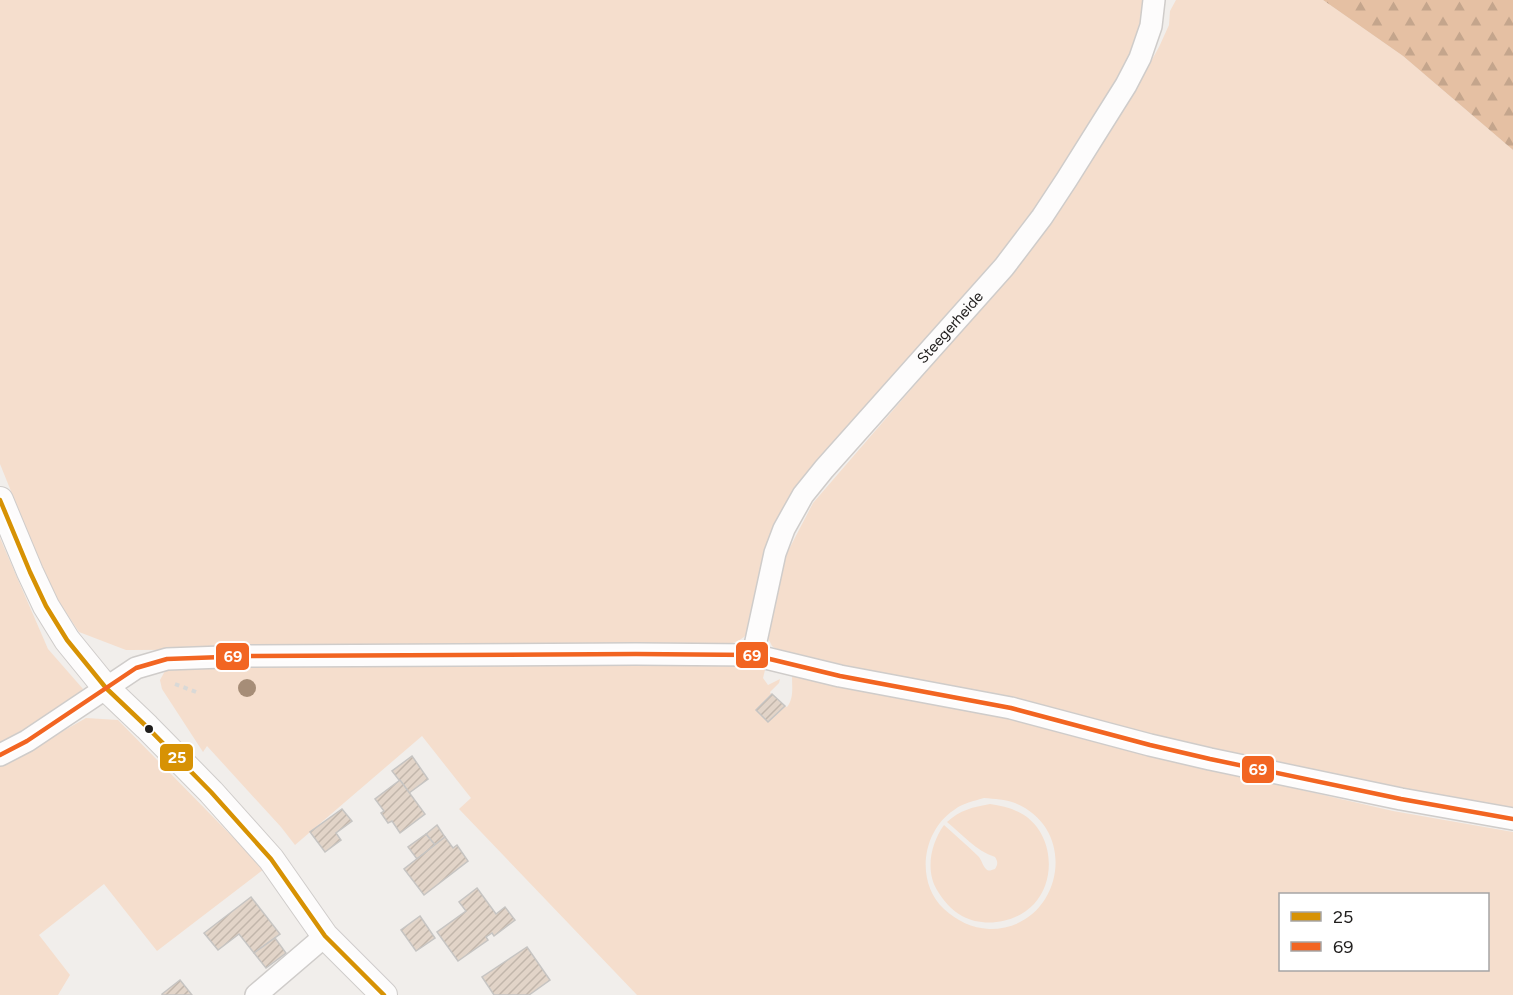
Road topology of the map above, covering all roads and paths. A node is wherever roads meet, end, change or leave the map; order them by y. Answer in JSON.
{"nodes":[{"id":1,"x":1154,"y":0,"type":"edge"},
{"id":2,"x":0,"y":500,"type":"edge"},
{"id":3,"x":753,"y":655,"type":"junction"},
{"id":4,"x":106,"y":688,"type":"junction"},
{"id":5,"x":0,"y":755,"type":"edge"},
{"id":6,"x":1513,"y":819,"type":"edge"},
{"id":7,"x":325,"y":936,"type":"junction"},
{"id":8,"x":256,"y":995,"type":"edge"},
{"id":9,"x":384,"y":995,"type":"edge"}],
"edges":[{"from":1,"to":3,"type":"street","name":"Steegerheide"},
{"from":2,"to":4,"type":"street"},
{"from":3,"to":4,"type":"street"},
{"from":3,"to":6,"type":"street"},
{"from":4,"to":5,"type":"street"},
{"from":4,"to":7,"type":"street"},
{"from":7,"to":8,"type":"street"},
{"from":7,"to":9,"type":"street"}]}
